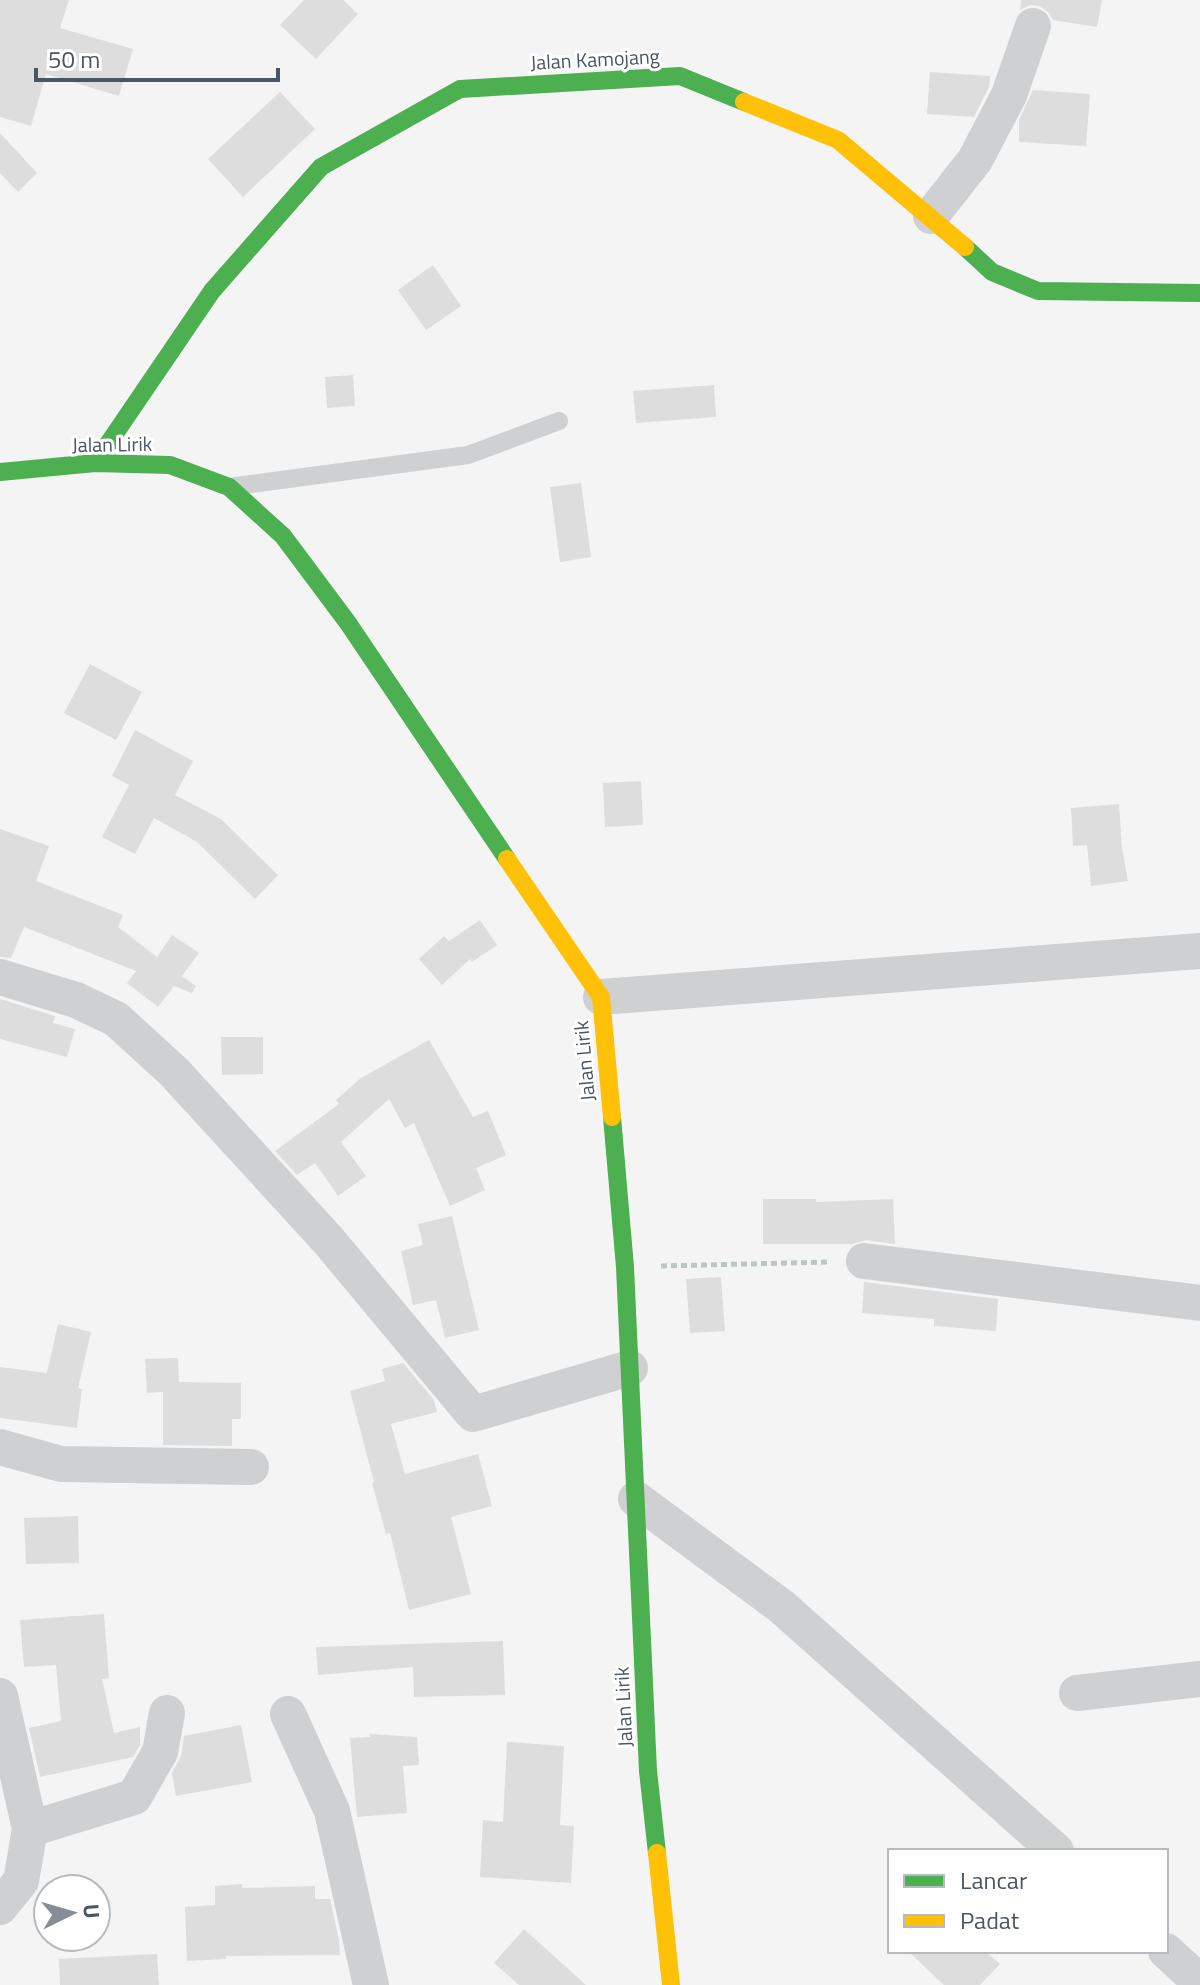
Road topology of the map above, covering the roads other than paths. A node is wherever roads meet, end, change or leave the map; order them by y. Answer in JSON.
{"nodes":[{"id":1,"x":1033,"y":26,"type":"dead end"},
{"id":2,"x":931,"y":216,"type":"junction"},
{"id":3,"x":1200,"y":293,"type":"edge"},
{"id":4,"x":559,"y":421,"type":"dead end"},
{"id":5,"x":95,"y":463,"type":"junction"},
{"id":6,"x":0,"y":472,"type":"edge"},
{"id":7,"x":229,"y":487,"type":"junction"},
{"id":8,"x":1200,"y":951,"type":"edge"},
{"id":9,"x":0,"y":977,"type":"edge"},
{"id":10,"x":601,"y":997,"type":"junction"},
{"id":11,"x":864,"y":1261,"type":"road end"},
{"id":12,"x":1200,"y":1303,"type":"edge"},
{"id":13,"x":630,"y":1368,"type":"junction"},
{"id":14,"x":0,"y":1447,"type":"edge"},
{"id":15,"x":251,"y":1467,"type":"dead end"},
{"id":16,"x":636,"y":1499,"type":"junction"},
{"id":17,"x":1200,"y":1679,"type":"edge"},
{"id":18,"x":1077,"y":1693,"type":"dead end"},
{"id":19,"x":0,"y":1696,"type":"edge"},
{"id":20,"x":167,"y":1713,"type":"dead end"},
{"id":21,"x":288,"y":1714,"type":"dead end"},
{"id":22,"x":30,"y":1829,"type":"junction"},
{"id":23,"x":1054,"y":1849,"type":"edge"},
{"id":24,"x":0,"y":1907,"type":"edge"},
{"id":25,"x":1168,"y":1953,"type":"edge"},
{"id":26,"x":1200,"y":1982,"type":"edge"},
{"id":27,"x":371,"y":1985,"type":"edge"},
{"id":28,"x":671,"y":1985,"type":"edge"}],
"edges":[{"from":1,"to":2,"type":"street"},
{"from":2,"to":3,"type":"main road","name":"Jalan Kamojang"},
{"from":2,"to":5,"type":"main road","name":"Jalan Kamojang"},
{"from":4,"to":7,"type":"lane"},
{"from":5,"to":6,"type":"main road","name":"Jalan Lirik"},
{"from":5,"to":7,"type":"main road","name":"Jalan Lirik"},
{"from":7,"to":10,"type":"main road","name":"Jalan Lirik"},
{"from":8,"to":10,"type":"street"},
{"from":9,"to":13,"type":"street"},
{"from":10,"to":13,"type":"main road","name":"Jalan Lirik"},
{"from":11,"to":12,"type":"street"},
{"from":13,"to":16,"type":"main road","name":"Jalan Lirik"},
{"from":14,"to":15,"type":"street"},
{"from":16,"to":23,"type":"street"},
{"from":16,"to":28,"type":"main road","name":"Jalan Lirik"},
{"from":17,"to":18,"type":"street"},
{"from":19,"to":22,"type":"street"},
{"from":20,"to":22,"type":"street"},
{"from":21,"to":27,"type":"street"},
{"from":22,"to":24,"type":"street"},
{"from":25,"to":26,"type":"street"}]}
